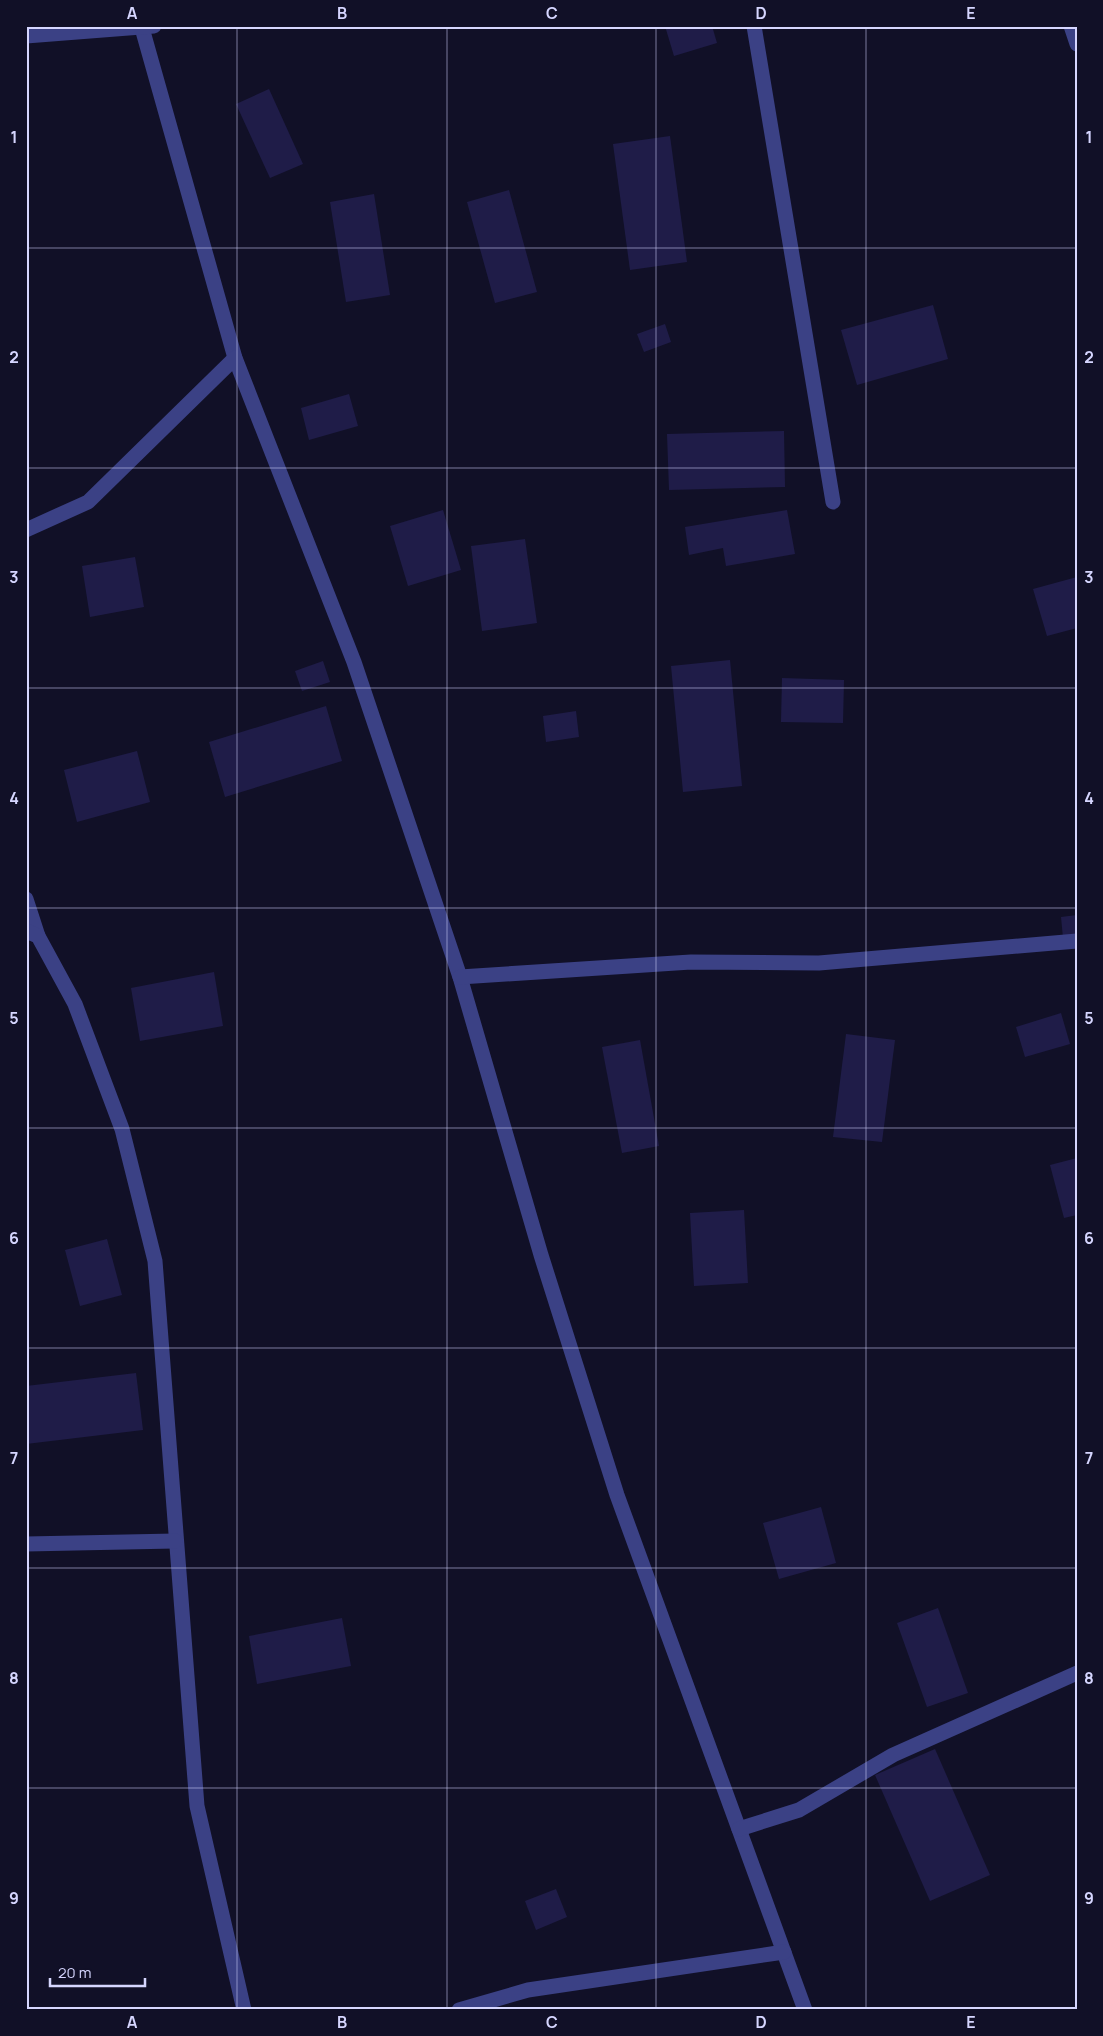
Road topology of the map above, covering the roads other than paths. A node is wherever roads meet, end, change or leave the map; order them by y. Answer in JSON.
{"nodes":[{"id":1,"x":754,"y":26,"type":"edge"},
{"id":2,"x":1071,"y":26,"type":"edge"},
{"id":3,"x":148,"y":27,"type":"edge"},
{"id":4,"x":26,"y":36,"type":"edge"},
{"id":5,"x":1077,"y":44,"type":"edge"},
{"id":6,"x":235,"y":358,"type":"junction"},
{"id":7,"x":833,"y":502,"type":"dead end"},
{"id":8,"x":26,"y":530,"type":"edge"},
{"id":9,"x":26,"y":899,"type":"edge"},
{"id":10,"x":32,"y":934,"type":"edge"},
{"id":11,"x":1077,"y":941,"type":"edge"},
{"id":12,"x":460,"y":977,"type":"junction"},
{"id":13,"x":175,"y":1541,"type":"junction"},
{"id":14,"x":26,"y":1544,"type":"edge"},
{"id":15,"x":1077,"y":1673,"type":"edge"},
{"id":16,"x":739,"y":1829,"type":"junction"},
{"id":17,"x":784,"y":1952,"type":"junction"},
{"id":18,"x":244,"y":2010,"type":"edge"},
{"id":19,"x":458,"y":2010,"type":"edge"},
{"id":20,"x":805,"y":2010,"type":"edge"}],
"edges":[{"from":1,"to":7,"type":"street"},
{"from":2,"to":5,"type":"street"},
{"from":3,"to":4,"type":"street"},
{"from":3,"to":6,"type":"street"},
{"from":6,"to":8,"type":"street"},
{"from":6,"to":12,"type":"street"},
{"from":9,"to":10,"type":"street"},
{"from":10,"to":13,"type":"street"},
{"from":11,"to":12,"type":"street"},
{"from":12,"to":16,"type":"street"},
{"from":13,"to":14,"type":"street"},
{"from":13,"to":18,"type":"street"},
{"from":15,"to":16,"type":"street"},
{"from":16,"to":17,"type":"street"},
{"from":17,"to":19,"type":"street"},
{"from":17,"to":20,"type":"street"}]}
